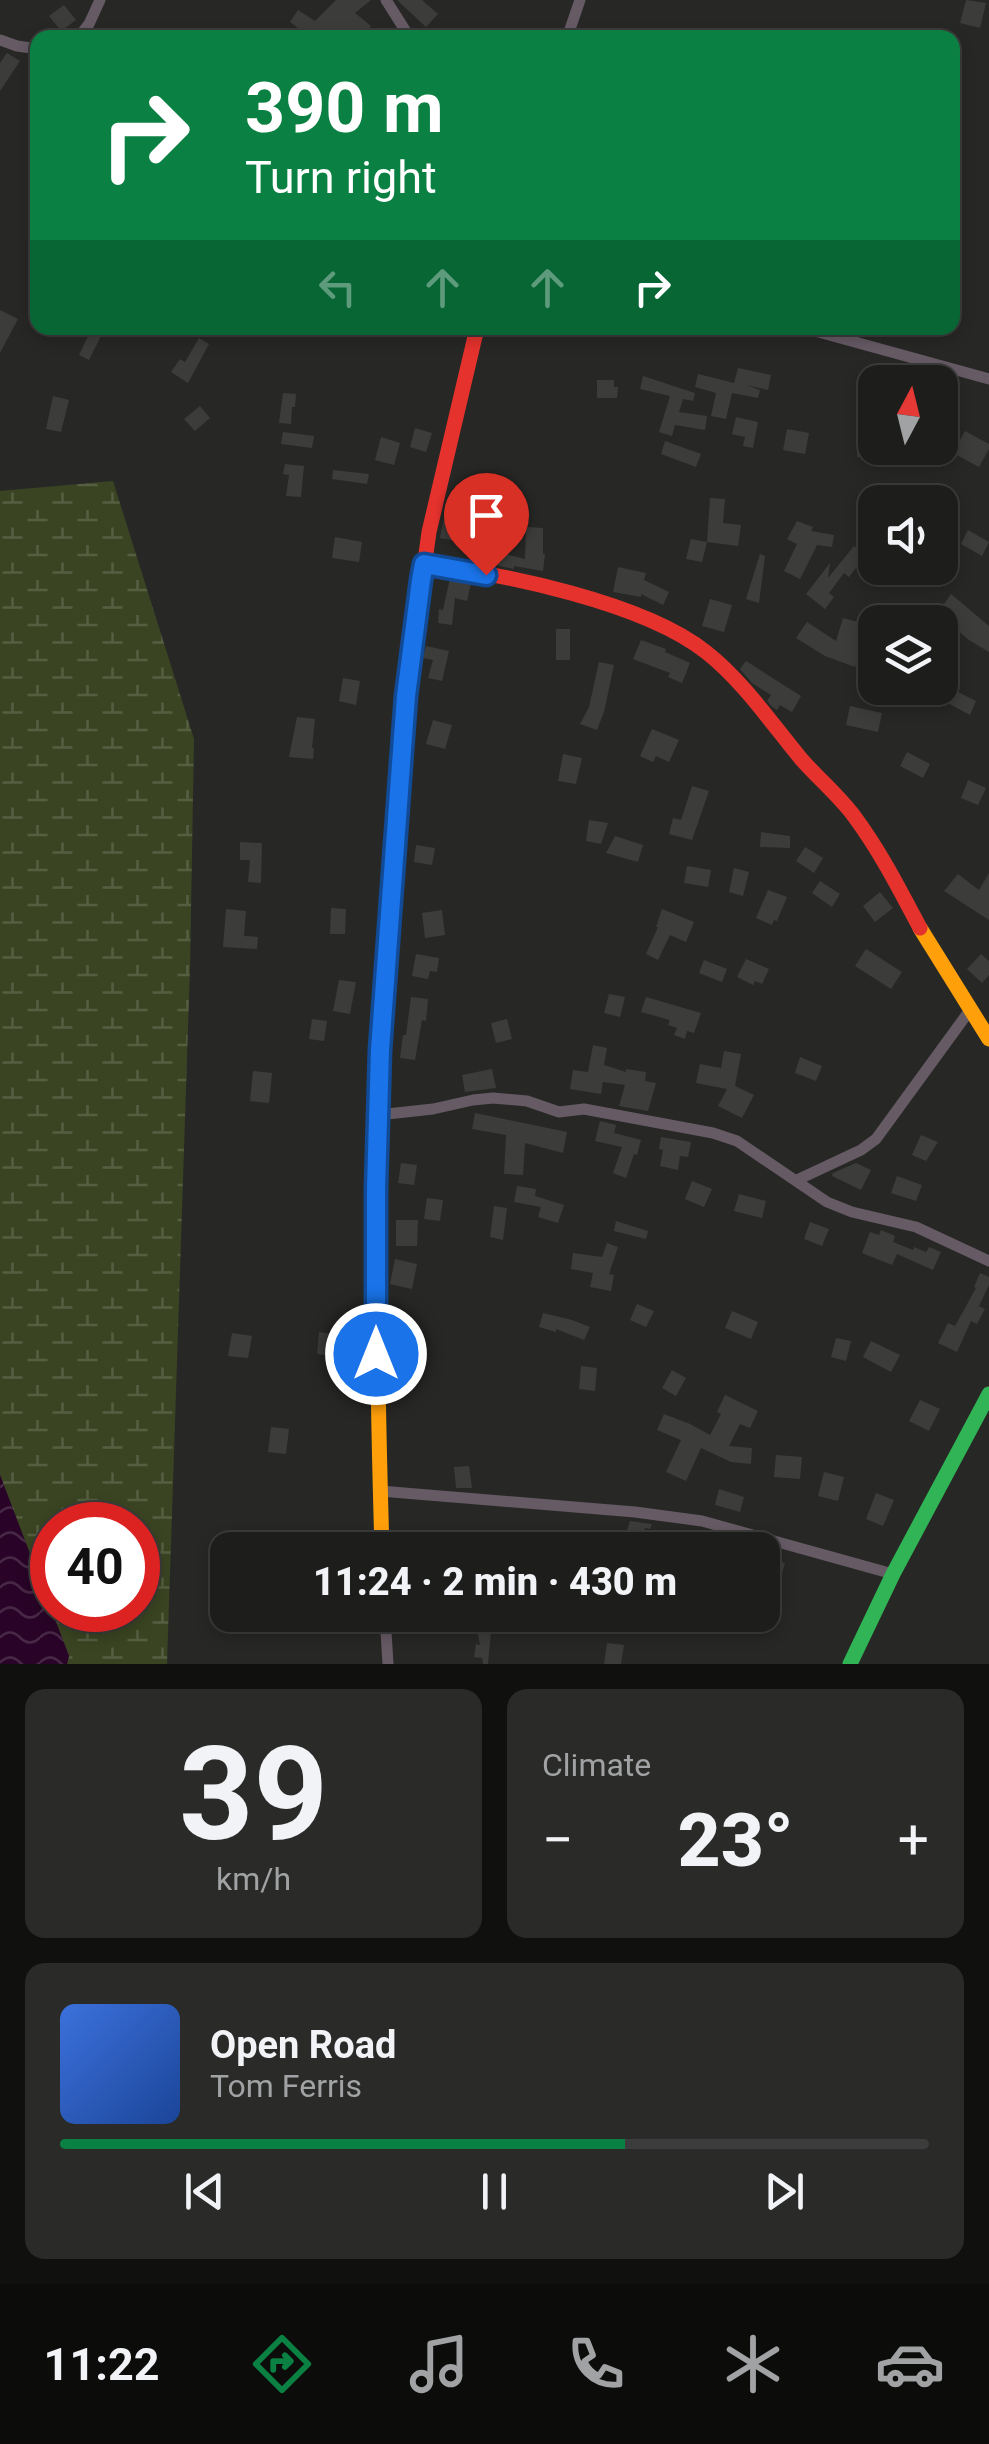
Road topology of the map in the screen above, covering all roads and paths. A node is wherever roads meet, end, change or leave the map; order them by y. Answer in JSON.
{"nodes":[{"id":1,"x":100,"y":0,"type":"edge"},
{"id":2,"x":386,"y":0,"type":"edge"},
{"id":3,"x":580,"y":0,"type":"edge"},
{"id":4,"x":84,"y":30,"type":"edge"},
{"id":5,"x":405,"y":30,"type":"edge"},
{"id":6,"x":570,"y":30,"type":"edge"},
{"id":7,"x":0,"y":40,"type":"edge"},
{"id":8,"x":30,"y":49,"type":"edge"},
{"id":9,"x":475,"y":335,"type":"edge"},
{"id":10,"x":829,"y":335,"type":"edge"},
{"id":11,"x":989,"y":379,"type":"edge"},
{"id":12,"x":424,"y":564,"type":"junction"},
{"id":13,"x":970,"y":1010,"type":"junction"},
{"id":14,"x":989,"y":1039,"type":"edge"},
{"id":15,"x":378,"y":1115,"type":"junction"},
{"id":16,"x":797,"y":1180,"type":"junction"},
{"id":17,"x":989,"y":1261,"type":"edge"},
{"id":18,"x":989,"y":1394,"type":"edge"},
{"id":19,"x":380,"y":1491,"type":"junction"},
{"id":20,"x":381,"y":1532,"type":"edge"},
{"id":21,"x":893,"y":1574,"type":"junction"},
{"id":22,"x":387,"y":1632,"type":"edge"},
{"id":23,"x":388,"y":1664,"type":"edge"},
{"id":24,"x":850,"y":1664,"type":"edge"}],
"edges":[{"from":1,"to":4,"type":"street"},
{"from":2,"to":5,"type":"street"},
{"from":3,"to":6,"type":"street"},
{"from":7,"to":8,"type":"street"},
{"from":9,"to":12,"type":"street"},
{"from":10,"to":11,"type":"street"},
{"from":12,"to":13,"type":"street"},
{"from":12,"to":15,"type":"street"},
{"from":13,"to":14,"type":"street"},
{"from":13,"to":16,"type":"street"},
{"from":15,"to":16,"type":"street"},
{"from":15,"to":19,"type":"street"},
{"from":16,"to":17,"type":"street"},
{"from":18,"to":21,"type":"street"},
{"from":19,"to":20,"type":"street"},
{"from":19,"to":21,"type":"street"},
{"from":21,"to":24,"type":"street"},
{"from":22,"to":23,"type":"street"}]}
